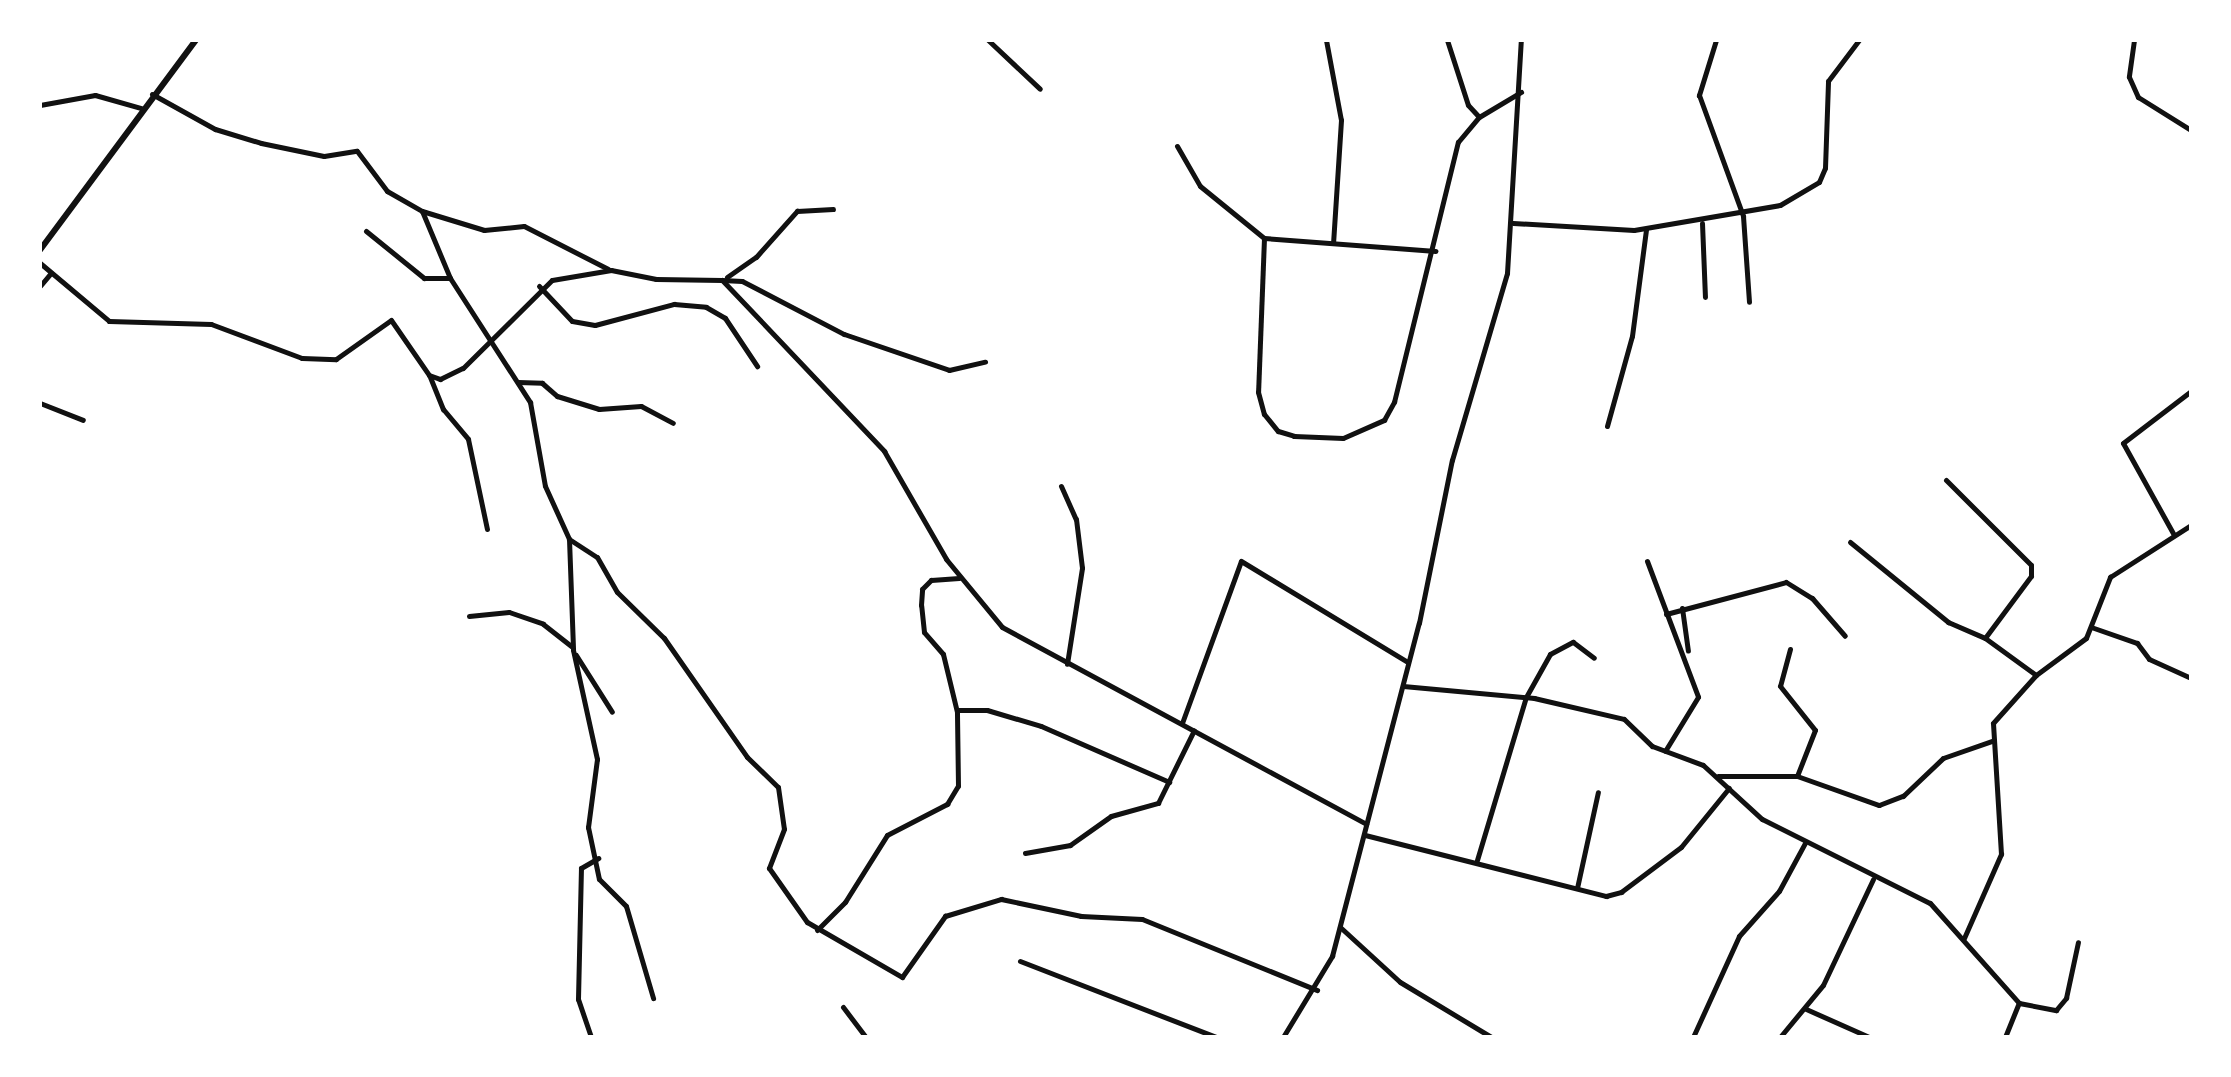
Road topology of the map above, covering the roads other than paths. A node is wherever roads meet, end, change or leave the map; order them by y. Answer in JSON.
{"nodes":[{"id":1,"x":988,"y":40,"type":"edge"},
{"id":2,"x":1326,"y":40,"type":"edge"},
{"id":3,"x":1447,"y":40,"type":"edge"},
{"id":4,"x":1522,"y":40,"type":"edge"},
{"id":5,"x":1716,"y":40,"type":"edge"},
{"id":6,"x":1860,"y":40,"type":"edge"},
{"id":7,"x":2134,"y":40,"type":"edge"},
{"id":8,"x":190,"y":42,"type":"edge"},
{"id":9,"x":1040,"y":89,"type":"dead end"},
{"id":10,"x":1520,"y":92,"type":"junction"},
{"id":11,"x":152,"y":94,"type":"junction"},
{"id":12,"x":40,"y":105,"type":"edge"},
{"id":13,"x":141,"y":108,"type":"junction"},
{"id":14,"x":1479,"y":117,"type":"junction"},
{"id":15,"x":2191,"y":130,"type":"edge"},
{"id":16,"x":1177,"y":146,"type":"dead end"},
{"id":17,"x":833,"y":209,"type":"dead end"},
{"id":18,"x":422,"y":211,"type":"junction"},
{"id":19,"x":1743,"y":216,"type":"junction"},
{"id":20,"x":1513,"y":223,"type":"junction"},
{"id":21,"x":1702,"y":223,"type":"junction"},
{"id":22,"x":1646,"y":229,"type":"junction"},
{"id":23,"x":366,"y":231,"type":"dead end"},
{"id":24,"x":1264,"y":238,"type":"junction"},
{"id":25,"x":1332,"y":244,"type":"junction"},
{"id":26,"x":40,"y":250,"type":"edge"},
{"id":27,"x":1436,"y":251,"type":"junction"},
{"id":28,"x":40,"y":263,"type":"edge"},
{"id":29,"x":611,"y":270,"type":"junction"},
{"id":30,"x":51,"y":273,"type":"junction"},
{"id":31,"x":450,"y":278,"type":"junction"},
{"id":32,"x":724,"y":278,"type":"junction"},
{"id":33,"x":40,"y":286,"type":"edge"},
{"id":34,"x":540,"y":286,"type":"junction"},
{"id":35,"x":1704,"y":297,"type":"dead end"},
{"id":36,"x":1749,"y":302,"type":"dead end"},
{"id":37,"x":493,"y":335,"type":"junction"},
{"id":38,"x":985,"y":362,"type":"dead end"},
{"id":39,"x":758,"y":366,"type":"dead end"},
{"id":40,"x":429,"y":375,"type":"junction"},
{"id":41,"x":518,"y":382,"type":"junction"},
{"id":42,"x":2191,"y":392,"type":"edge"},
{"id":43,"x":40,"y":403,"type":"edge"},
{"id":44,"x":84,"y":420,"type":"dead end"},
{"id":45,"x":673,"y":424,"type":"dead end"},
{"id":46,"x":1606,"y":426,"type":"dead end"},
{"id":47,"x":1946,"y":480,"type":"dead end"},
{"id":48,"x":1061,"y":486,"type":"dead end"},
{"id":49,"x":2191,"y":525,"type":"edge"},
{"id":50,"x":487,"y":530,"type":"dead end"},
{"id":51,"x":2174,"y":535,"type":"junction"},
{"id":52,"x":569,"y":539,"type":"junction"},
{"id":53,"x":1850,"y":542,"type":"dead end"},
{"id":54,"x":1648,"y":561,"type":"dead end"},
{"id":55,"x":959,"y":578,"type":"junction"},
{"id":56,"x":1682,"y":608,"type":"junction"},
{"id":57,"x":1666,"y":614,"type":"junction"},
{"id":58,"x":469,"y":616,"type":"dead end"},
{"id":59,"x":2091,"y":627,"type":"junction"},
{"id":60,"x":1844,"y":636,"type":"dead end"},
{"id":61,"x":1985,"y":638,"type":"junction"},
{"id":62,"x":1790,"y":649,"type":"dead end"},
{"id":63,"x":572,"y":650,"type":"junction"},
{"id":64,"x":1594,"y":658,"type":"dead end"},
{"id":65,"x":1408,"y":662,"type":"junction"},
{"id":66,"x":1067,"y":664,"type":"junction"},
{"id":67,"x":1690,"y":664,"type":"junction"},
{"id":68,"x":2036,"y":675,"type":"junction"},
{"id":69,"x":2191,"y":678,"type":"edge"},
{"id":70,"x":1403,"y":686,"type":"junction"},
{"id":71,"x":1526,"y":697,"type":"junction"},
{"id":72,"x":956,"y":710,"type":"junction"},
{"id":73,"x":612,"y":712,"type":"dead end"},
{"id":74,"x":1182,"y":724,"type":"junction"},
{"id":75,"x":1194,"y":729,"type":"junction"},
{"id":76,"x":1992,"y":741,"type":"junction"},
{"id":77,"x":1664,"y":751,"type":"junction"},
{"id":78,"x":1718,"y":776,"type":"junction"},
{"id":79,"x":1796,"y":776,"type":"junction"},
{"id":80,"x":1170,"y":782,"type":"junction"},
{"id":81,"x":1729,"y":788,"type":"junction"},
{"id":82,"x":1598,"y":792,"type":"dead end"},
{"id":83,"x":1366,"y":824,"type":"junction"},
{"id":84,"x":1364,"y":835,"type":"junction"},
{"id":85,"x":1805,"y":843,"type":"junction"},
{"id":86,"x":1025,"y":853,"type":"dead end"},
{"id":87,"x":598,"y":858,"type":"junction"},
{"id":88,"x":1477,"y":860,"type":"junction"},
{"id":89,"x":1873,"y":879,"type":"junction"},
{"id":90,"x":1577,"y":888,"type":"junction"},
{"id":91,"x":1340,"y":927,"type":"junction"},
{"id":92,"x":816,"y":930,"type":"junction"},
{"id":93,"x":1964,"y":938,"type":"junction"},
{"id":94,"x":2078,"y":942,"type":"dead end"},
{"id":95,"x":1020,"y":961,"type":"dead end"},
{"id":96,"x":1317,"y":990,"type":"junction"},
{"id":97,"x":652,"y":998,"type":"dead end"},
{"id":98,"x":2018,"y":1003,"type":"junction"},
{"id":99,"x":843,"y":1007,"type":"dead end"},
{"id":100,"x":1806,"y":1009,"type":"junction"},
{"id":101,"x":591,"y":1037,"type":"edge"},
{"id":102,"x":866,"y":1037,"type":"edge"},
{"id":103,"x":1216,"y":1037,"type":"edge"},
{"id":104,"x":1283,"y":1037,"type":"edge"},
{"id":105,"x":1491,"y":1037,"type":"edge"},
{"id":106,"x":1693,"y":1037,"type":"edge"},
{"id":107,"x":1780,"y":1037,"type":"edge"},
{"id":108,"x":1869,"y":1037,"type":"edge"},
{"id":109,"x":2005,"y":1037,"type":"edge"}],
"edges":[{"from":1,"to":9,"type":"street"},
{"from":2,"to":25,"type":"street"},
{"from":3,"to":14,"type":"street"},
{"from":4,"to":10,"type":"street"},
{"from":5,"to":19,"type":"street"},
{"from":6,"to":19,"type":"street"},
{"from":7,"to":15,"type":"street"},
{"from":8,"to":11,"type":"street"},
{"from":10,"to":14,"type":"street"},
{"from":10,"to":20,"type":"street"},
{"from":11,"to":13,"type":"street"},
{"from":11,"to":18,"type":"street"},
{"from":12,"to":13,"type":"street"},
{"from":13,"to":26,"type":"street"},
{"from":14,"to":27,"type":"street"},
{"from":16,"to":24,"type":"street"},
{"from":17,"to":32,"type":"street"},
{"from":18,"to":29,"type":"street"},
{"from":18,"to":31,"type":"street"},
{"from":19,"to":21,"type":"street"},
{"from":19,"to":36,"type":"street"},
{"from":20,"to":22,"type":"street"},
{"from":20,"to":65,"type":"street"},
{"from":21,"to":22,"type":"street"},
{"from":21,"to":35,"type":"street"},
{"from":22,"to":46,"type":"street"},
{"from":23,"to":31,"type":"street"},
{"from":24,"to":25,"type":"street"},
{"from":24,"to":27,"type":"street"},
{"from":25,"to":27,"type":"street"},
{"from":28,"to":30,"type":"street"},
{"from":29,"to":32,"type":"street"},
{"from":29,"to":34,"type":"street"},
{"from":30,"to":33,"type":"street"},
{"from":30,"to":40,"type":"street"},
{"from":31,"to":37,"type":"street"},
{"from":32,"to":38,"type":"street"},
{"from":32,"to":55,"type":"street"},
{"from":34,"to":37,"type":"street"},
{"from":34,"to":39,"type":"street"},
{"from":37,"to":40,"type":"street"},
{"from":37,"to":41,"type":"street"},
{"from":40,"to":50,"type":"street"},
{"from":41,"to":45,"type":"street"},
{"from":41,"to":52,"type":"street"},
{"from":42,"to":51,"type":"street"},
{"from":43,"to":44,"type":"street"},
{"from":47,"to":61,"type":"street"},
{"from":48,"to":66,"type":"street"},
{"from":49,"to":51,"type":"street"},
{"from":51,"to":59,"type":"street"},
{"from":52,"to":63,"type":"street"},
{"from":52,"to":92,"type":"street"},
{"from":53,"to":61,"type":"street"},
{"from":54,"to":57,"type":"street"},
{"from":55,"to":66,"type":"street"},
{"from":55,"to":72,"type":"street"},
{"from":56,"to":57,"type":"street"},
{"from":56,"to":60,"type":"street"},
{"from":56,"to":67,"type":"street"},
{"from":57,"to":67,"type":"street"},
{"from":58,"to":63,"type":"street"},
{"from":59,"to":68,"type":"street"},
{"from":59,"to":69,"type":"street"},
{"from":61,"to":68,"type":"street"},
{"from":62,"to":79,"type":"street"},
{"from":63,"to":73,"type":"street"},
{"from":63,"to":87,"type":"street"},
{"from":64,"to":71,"type":"street"},
{"from":65,"to":70,"type":"street"},
{"from":65,"to":74,"type":"street"},
{"from":66,"to":74,"type":"street"},
{"from":67,"to":77,"type":"street"},
{"from":68,"to":76,"type":"street"},
{"from":70,"to":71,"type":"street"},
{"from":70,"to":83,"type":"street"},
{"from":71,"to":77,"type":"street"},
{"from":71,"to":88,"type":"street"},
{"from":72,"to":80,"type":"street"},
{"from":72,"to":92,"type":"street"},
{"from":74,"to":75,"type":"street"},
{"from":75,"to":80,"type":"street"},
{"from":75,"to":83,"type":"street"},
{"from":76,"to":79,"type":"street"},
{"from":76,"to":93,"type":"street"},
{"from":77,"to":78,"type":"street"},
{"from":78,"to":79,"type":"street"},
{"from":78,"to":81,"type":"street"},
{"from":80,"to":86,"type":"street"},
{"from":81,"to":85,"type":"street"},
{"from":81,"to":90,"type":"street"},
{"from":82,"to":90,"type":"street"},
{"from":83,"to":84,"type":"street"},
{"from":84,"to":88,"type":"street"},
{"from":84,"to":91,"type":"street"},
{"from":85,"to":89,"type":"street"},
{"from":85,"to":106,"type":"street"},
{"from":87,"to":97,"type":"street"},
{"from":87,"to":101,"type":"street"},
{"from":88,"to":90,"type":"street"},
{"from":89,"to":93,"type":"street"},
{"from":89,"to":100,"type":"street"},
{"from":91,"to":96,"type":"street"},
{"from":91,"to":105,"type":"street"},
{"from":92,"to":96,"type":"street"},
{"from":93,"to":98,"type":"street"},
{"from":94,"to":98,"type":"street"},
{"from":95,"to":103,"type":"street"},
{"from":96,"to":104,"type":"street"},
{"from":98,"to":109,"type":"street"},
{"from":99,"to":102,"type":"street"},
{"from":100,"to":107,"type":"street"},
{"from":100,"to":108,"type":"street"}]}
